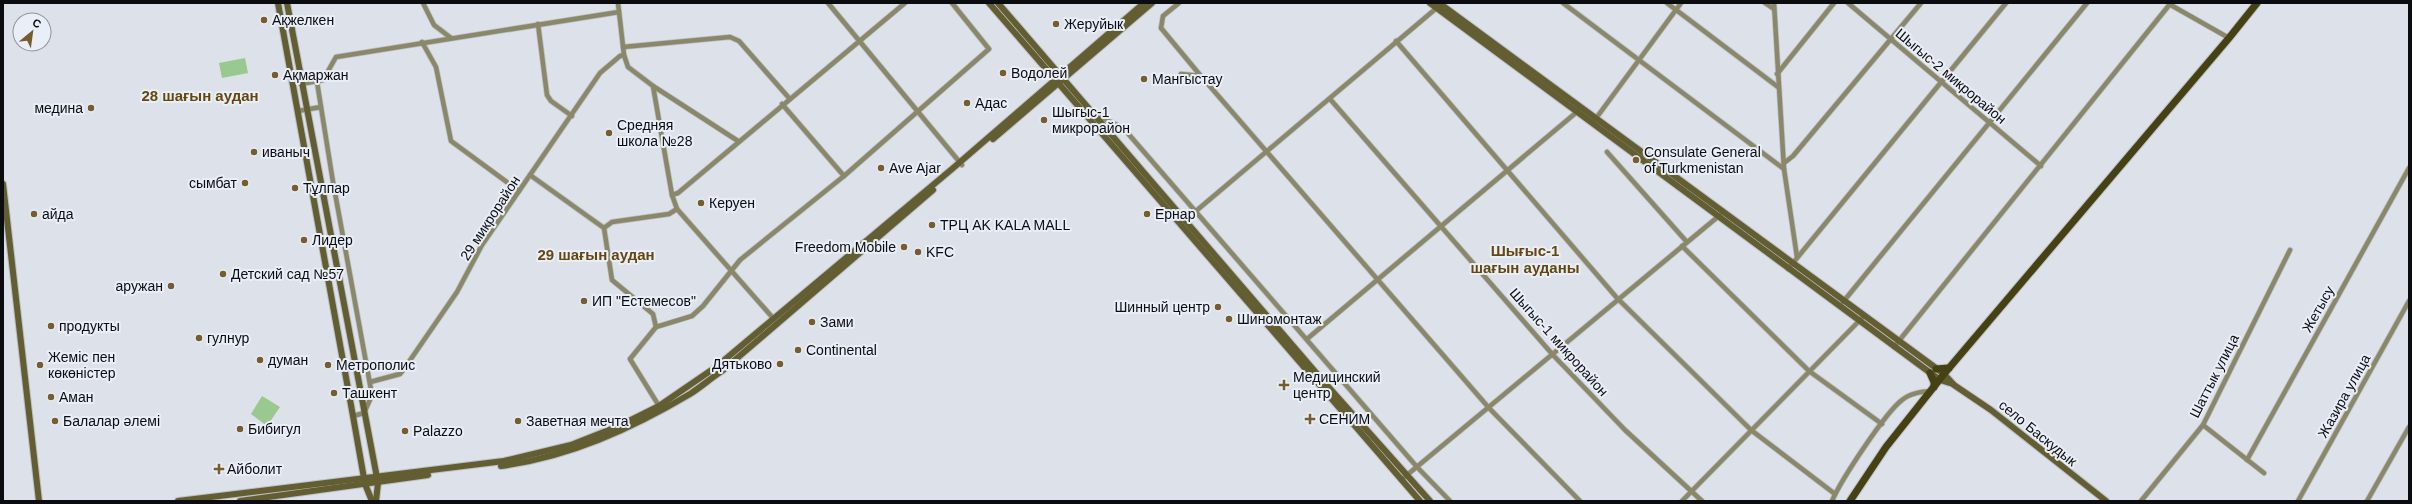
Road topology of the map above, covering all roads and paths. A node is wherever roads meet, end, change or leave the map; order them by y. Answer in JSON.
{"nodes":[{"id":1,"x":278,"y":3,"type":"edge"},
{"id":2,"x":287,"y":3,"type":"edge"},
{"id":3,"x":423,"y":3,"type":"edge"},
{"id":4,"x":618,"y":3,"type":"edge"},
{"id":5,"x":828,"y":3,"type":"edge"},
{"id":6,"x":905,"y":3,"type":"edge"},
{"id":7,"x":952,"y":3,"type":"edge"},
{"id":8,"x":989,"y":3,"type":"edge"},
{"id":9,"x":998,"y":3,"type":"edge"},
{"id":10,"x":1144,"y":3,"type":"edge"},
{"id":11,"x":1152,"y":3,"type":"edge"},
{"id":12,"x":1179,"y":3,"type":"edge"},
{"id":13,"x":1430,"y":3,"type":"edge"},
{"id":14,"x":1563,"y":3,"type":"edge"},
{"id":15,"x":1666,"y":3,"type":"edge"},
{"id":16,"x":1681,"y":3,"type":"edge"},
{"id":17,"x":1765,"y":3,"type":"edge"},
{"id":18,"x":1774,"y":3,"type":"edge"},
{"id":19,"x":1834,"y":3,"type":"edge"},
{"id":20,"x":1848,"y":3,"type":"edge"},
{"id":21,"x":1921,"y":3,"type":"edge"},
{"id":22,"x":2006,"y":3,"type":"edge"},
{"id":23,"x":2087,"y":3,"type":"edge"},
{"id":24,"x":2257,"y":3,"type":"edge"},
{"id":25,"x":2169,"y":4,"type":"edge"},
{"id":26,"x":1440,"y":5,"type":"edge"},
{"id":27,"x":1676,"y":10,"type":"junction"},
{"id":28,"x":1774,"y":10,"type":"junction"},
{"id":29,"x":619,"y":12,"type":"junction"},
{"id":30,"x":538,"y":24,"type":"junction"},
{"id":31,"x":451,"y":38,"type":"junction"},
{"id":32,"x":2230,"y":38,"type":"junction"},
{"id":33,"x":1891,"y":40,"type":"junction"},
{"id":34,"x":859,"y":41,"type":"junction"},
{"id":35,"x":1396,"y":41,"type":"junction"},
{"id":36,"x":422,"y":42,"type":"junction"},
{"id":37,"x":623,"y":47,"type":"junction"},
{"id":38,"x":624,"y":55,"type":"junction"},
{"id":39,"x":1639,"y":61,"type":"junction"},
{"id":40,"x":1181,"y":74,"type":"dead end"},
{"id":41,"x":1777,"y":74,"type":"junction"},
{"id":42,"x":1201,"y":76,"type":"junction"},
{"id":43,"x":1062,"y":77,"type":"junction"},
{"id":44,"x":317,"y":82,"type":"junction"},
{"id":45,"x":1056,"y":82,"type":"junction"},
{"id":46,"x":1943,"y":82,"type":"junction"},
{"id":47,"x":301,"y":84,"type":"junction"},
{"id":48,"x":653,"y":86,"type":"junction"},
{"id":49,"x":1778,"y":87,"type":"junction"},
{"id":50,"x":789,"y":98,"type":"junction"},
{"id":51,"x":1330,"y":99,"type":"junction"},
{"id":52,"x":782,"y":104,"type":"junction"},
{"id":53,"x":321,"y":107,"type":"junction"},
{"id":54,"x":1580,"y":109,"type":"junction"},
{"id":55,"x":306,"y":110,"type":"junction"},
{"id":56,"x":298,"y":111,"type":"junction"},
{"id":57,"x":918,"y":111,"type":"junction"},
{"id":58,"x":1085,"y":114,"type":"junction"},
{"id":59,"x":1094,"y":114,"type":"junction"},
{"id":60,"x":572,"y":116,"type":"junction"},
{"id":61,"x":1594,"y":120,"type":"junction"},
{"id":62,"x":1990,"y":122,"type":"junction"},
{"id":63,"x":738,"y":142,"type":"junction"},
{"id":64,"x":1268,"y":152,"type":"junction"},
{"id":65,"x":1607,"y":152,"type":"dead end"},
{"id":66,"x":1784,"y":163,"type":"junction"},
{"id":67,"x":961,"y":164,"type":"junction"},
{"id":68,"x":2041,"y":166,"type":"junction"},
{"id":69,"x":2409,"y":168,"type":"edge"},
{"id":70,"x":1784,"y":169,"type":"junction"},
{"id":71,"x":1507,"y":170,"type":"junction"},
{"id":72,"x":530,"y":176,"type":"junction"},
{"id":73,"x":844,"y":176,"type":"junction"},
{"id":74,"x":3,"y":184,"type":"edge"},
{"id":75,"x":519,"y":191,"type":"junction"},
{"id":76,"x":672,"y":195,"type":"junction"},
{"id":77,"x":677,"y":209,"type":"junction"},
{"id":78,"x":1196,"y":211,"type":"junction"},
{"id":79,"x":1721,"y":214,"type":"junction"},
{"id":80,"x":1442,"y":225,"type":"junction"},
{"id":81,"x":604,"y":228,"type":"junction"},
{"id":82,"x":1686,"y":242,"type":"junction"},
{"id":83,"x":1682,"y":246,"type":"junction"},
{"id":84,"x":2290,"y":250,"type":"dead end"},
{"id":85,"x":1797,"y":257,"type":"junction"},
{"id":86,"x":1790,"y":266,"type":"junction"},
{"id":87,"x":731,"y":271,"type":"junction"},
{"id":88,"x":1379,"y":279,"type":"junction"},
{"id":89,"x":1617,"y":298,"type":"junction"},
{"id":90,"x":1844,"y":301,"type":"junction"},
{"id":91,"x":2409,"y":302,"type":"edge"},
{"id":92,"x":1839,"y":306,"type":"junction"},
{"id":93,"x":1864,"y":316,"type":"junction"},
{"id":94,"x":775,"y":320,"type":"junction"},
{"id":95,"x":1859,"y":322,"type":"junction"},
{"id":96,"x":656,"y":327,"type":"junction"},
{"id":97,"x":1307,"y":339,"type":"junction"},
{"id":98,"x":1896,"y":344,"type":"junction"},
{"id":99,"x":1553,"y":355,"type":"junction"},
{"id":100,"x":1950,"y":368,"type":"junction"},
{"id":101,"x":1809,"y":371,"type":"junction"},
{"id":102,"x":1933,"y":371,"type":"junction"},
{"id":103,"x":1942,"y":377,"type":"junction"},
{"id":104,"x":370,"y":382,"type":"junction"},
{"id":105,"x":1321,"y":384,"type":"junction"},
{"id":106,"x":1932,"y":389,"type":"junction"},
{"id":107,"x":660,"y":408,"type":"junction"},
{"id":108,"x":1489,"y":408,"type":"junction"},
{"id":109,"x":364,"y":413,"type":"junction"},
{"id":110,"x":353,"y":416,"type":"junction"},
{"id":111,"x":1882,"y":424,"type":"junction"},
{"id":112,"x":2203,"y":425,"type":"junction"},
{"id":113,"x":2409,"y":427,"type":"edge"},
{"id":114,"x":1751,"y":430,"type":"junction"},
{"id":115,"x":2247,"y":460,"type":"junction"},
{"id":116,"x":1417,"y":467,"type":"junction"},
{"id":117,"x":2264,"y":473,"type":"dead end"},
{"id":118,"x":1404,"y":478,"type":"junction"},
{"id":119,"x":377,"y":480,"type":"junction"},
{"id":120,"x":365,"y":481,"type":"junction"},
{"id":121,"x":1691,"y":492,"type":"junction"},
{"id":122,"x":1835,"y":494,"type":"junction"},
{"id":123,"x":39,"y":501,"type":"edge"},
{"id":124,"x":178,"y":501,"type":"edge"},
{"id":125,"x":240,"y":501,"type":"edge"},
{"id":126,"x":372,"y":501,"type":"edge"},
{"id":127,"x":376,"y":501,"type":"edge"},
{"id":128,"x":1420,"y":501,"type":"edge"},
{"id":129,"x":1430,"y":501,"type":"edge"},
{"id":130,"x":1450,"y":501,"type":"edge"},
{"id":131,"x":1580,"y":501,"type":"edge"},
{"id":132,"x":1682,"y":501,"type":"edge"},
{"id":133,"x":1702,"y":501,"type":"edge"},
{"id":134,"x":1832,"y":501,"type":"edge"},
{"id":135,"x":1850,"y":501,"type":"edge"},
{"id":136,"x":2106,"y":501,"type":"edge"},
{"id":137,"x":2141,"y":501,"type":"edge"},
{"id":138,"x":2298,"y":501,"type":"edge"},
{"id":139,"x":2367,"y":501,"type":"edge"}],
"edges":[{"from":1,"to":56,"type":"main road"},
{"from":2,"to":47,"type":"main road"},
{"from":3,"to":31,"type":"street"},
{"from":4,"to":29,"type":"street"},
{"from":5,"to":34,"type":"street"},
{"from":6,"to":34,"type":"street"},
{"from":7,"to":57,"type":"street"},
{"from":8,"to":45,"type":"main road"},
{"from":9,"to":43,"type":"main road"},
{"from":10,"to":43,"type":"main road"},
{"from":11,"to":43,"type":"main road"},
{"from":12,"to":42,"type":"street"},
{"from":13,"to":26,"type":"main road"},
{"from":14,"to":39,"type":"street"},
{"from":15,"to":27,"type":"street"},
{"from":16,"to":27,"type":"street"},
{"from":17,"to":28,"type":"street"},
{"from":18,"to":28,"type":"street"},
{"from":19,"to":41,"type":"street"},
{"from":20,"to":33,"type":"street","name":"Шыгыс-2 микрорайон"},
{"from":21,"to":33,"type":"street"},
{"from":22,"to":46,"type":"street"},
{"from":23,"to":62,"type":"street"},
{"from":24,"to":32,"type":"main road"},
{"from":25,"to":32,"type":"street"},
{"from":25,"to":68,"type":"street"},
{"from":26,"to":35,"type":"street"},
{"from":26,"to":54,"type":"main road"},
{"from":27,"to":39,"type":"street"},
{"from":27,"to":49,"type":"street"},
{"from":28,"to":41,"type":"street"},
{"from":29,"to":30,"type":"street"},
{"from":29,"to":37,"type":"street"},
{"from":30,"to":31,"type":"street"},
{"from":30,"to":60,"type":"street"},
{"from":31,"to":36,"type":"street"},
{"from":32,"to":100,"type":"main road"},
{"from":33,"to":46,"type":"street","name":"Шыгыс-2 микрорайон"},
{"from":33,"to":66,"type":"street"},
{"from":34,"to":50,"type":"street"},
{"from":34,"to":57,"type":"street"},
{"from":35,"to":51,"type":"street"},
{"from":35,"to":71,"type":"street"},
{"from":36,"to":44,"type":"street"},
{"from":36,"to":75,"type":"street"},
{"from":37,"to":38,"type":"street"},
{"from":37,"to":50,"type":"street"},
{"from":38,"to":48,"type":"street"},
{"from":38,"to":60,"type":"street","name":"29 микрорайон"},
{"from":39,"to":61,"type":"street"},
{"from":39,"to":70,"type":"street"},
{"from":40,"to":42,"type":"street"},
{"from":41,"to":49,"type":"street"},
{"from":42,"to":64,"type":"street"},
{"from":43,"to":45,"type":"main road"},
{"from":43,"to":59,"type":"main road"},
{"from":44,"to":47,"type":"street"},
{"from":44,"to":53,"type":"street"},
{"from":45,"to":58,"type":"main road"},
{"from":45,"to":67,"type":"main road"},
{"from":46,"to":62,"type":"street","name":"Шыгыс-2 микрорайон"},
{"from":46,"to":85,"type":"street"},
{"from":47,"to":55,"type":"main road"},
{"from":48,"to":63,"type":"street"},
{"from":48,"to":76,"type":"street"},
{"from":49,"to":66,"type":"street"},
{"from":50,"to":52,"type":"street"},
{"from":51,"to":64,"type":"street"},
{"from":51,"to":80,"type":"street","name":"Шыгыс-1 микрорайон"},
{"from":52,"to":63,"type":"street"},
{"from":52,"to":73,"type":"street"},
{"from":53,"to":55,"type":"street"},
{"from":53,"to":104,"type":"street"},
{"from":54,"to":61,"type":"main road"},
{"from":54,"to":71,"type":"street"},
{"from":55,"to":56,"type":"street"},
{"from":55,"to":109,"type":"main road"},
{"from":56,"to":110,"type":"main road"},
{"from":57,"to":67,"type":"street"},
{"from":57,"to":73,"type":"street"},
{"from":58,"to":59,"type":"street"},
{"from":58,"to":105,"type":"main road"},
{"from":59,"to":78,"type":"street"},
{"from":59,"to":105,"type":"main road"},
{"from":60,"to":72,"type":"street","name":"29 микрорайон"},
{"from":61,"to":79,"type":"main road"},
{"from":62,"to":68,"type":"street","name":"Шыгыс-2 микрорайон"},
{"from":62,"to":90,"type":"street"},
{"from":63,"to":76,"type":"street"},
{"from":64,"to":78,"type":"street"},
{"from":64,"to":88,"type":"street"},
{"from":65,"to":82,"type":"street"},
{"from":66,"to":70,"type":"street"},
{"from":67,"to":94,"type":"main road"},
{"from":68,"to":98,"type":"street"},
{"from":69,"to":115,"type":"street","name":"Жетысу"},
{"from":70,"to":85,"type":"street"},
{"from":71,"to":80,"type":"street"},
{"from":71,"to":89,"type":"street"},
{"from":72,"to":75,"type":"street","name":"29 микрорайон"},
{"from":72,"to":81,"type":"street"},
{"from":73,"to":87,"type":"street"},
{"from":74,"to":123,"type":"main road"},
{"from":75,"to":104,"type":"street","name":"29 микрорайон"},
{"from":76,"to":77,"type":"street"},
{"from":77,"to":81,"type":"street"},
{"from":77,"to":87,"type":"street"},
{"from":78,"to":97,"type":"street"},
{"from":79,"to":82,"type":"street"},
{"from":79,"to":86,"type":"main road"},
{"from":80,"to":88,"type":"street"},
{"from":80,"to":99,"type":"street","name":"Шыгыс-1 микрорайон"},
{"from":81,"to":96,"type":"street"},
{"from":82,"to":83,"type":"street"},
{"from":83,"to":89,"type":"street"},
{"from":83,"to":101,"type":"street"},
{"from":84,"to":112,"type":"street","name":"Шаттык улица"},
{"from":85,"to":86,"type":"street"},
{"from":86,"to":90,"type":"main road"},
{"from":86,"to":92,"type":"main road"},
{"from":87,"to":94,"type":"street"},
{"from":87,"to":96,"type":"street"},
{"from":88,"to":97,"type":"street"},
{"from":88,"to":108,"type":"street"},
{"from":89,"to":99,"type":"street"},
{"from":89,"to":114,"type":"street"},
{"from":90,"to":92,"type":"street"},
{"from":90,"to":93,"type":"main road"},
{"from":91,"to":138,"type":"street","name":"Жазира улица"},
{"from":92,"to":95,"type":"main road"},
{"from":93,"to":95,"type":"street"},
{"from":93,"to":98,"type":"main road"},
{"from":94,"to":107,"type":"main road"},
{"from":95,"to":98,"type":"main road"},
{"from":95,"to":101,"type":"street"},
{"from":96,"to":107,"type":"street"},
{"from":97,"to":116,"type":"street"},
{"from":98,"to":102,"type":"main road","name":"село Баскудык"},
{"from":99,"to":108,"type":"street"},
{"from":99,"to":121,"type":"street","name":"Шыгыс-1 микрорайон"},
{"from":100,"to":102,"type":"main road"},
{"from":100,"to":103,"type":"main road"},
{"from":101,"to":111,"type":"street"},
{"from":101,"to":114,"type":"street"},
{"from":102,"to":103,"type":"main road","name":"село Баскудык"},
{"from":102,"to":106,"type":"main road"},
{"from":103,"to":106,"type":"main road"},
{"from":103,"to":136,"type":"main road","name":"село Баскудык"},
{"from":104,"to":109,"type":"street"},
{"from":105,"to":118,"type":"main road"},
{"from":106,"to":111,"type":"street"},
{"from":106,"to":135,"type":"main road"},
{"from":107,"to":119,"type":"main road"},
{"from":108,"to":116,"type":"street"},
{"from":108,"to":131,"type":"street"},
{"from":109,"to":110,"type":"street"},
{"from":109,"to":119,"type":"main road"},
{"from":110,"to":120,"type":"main road"},
{"from":111,"to":122,"type":"street"},
{"from":112,"to":115,"type":"street"},
{"from":112,"to":137,"type":"street","name":"Шаттык улица"},
{"from":113,"to":139,"type":"street"},
{"from":114,"to":121,"type":"street"},
{"from":114,"to":122,"type":"street"},
{"from":115,"to":117,"type":"street"},
{"from":116,"to":118,"type":"street"},
{"from":116,"to":130,"type":"street"},
{"from":118,"to":128,"type":"main road"},
{"from":118,"to":129,"type":"main road"},
{"from":119,"to":120,"type":"main road"},
{"from":119,"to":127,"type":"main road"},
{"from":120,"to":124,"type":"main road"},
{"from":120,"to":125,"type":"main road"},
{"from":120,"to":126,"type":"main road"},
{"from":121,"to":132,"type":"street"},
{"from":121,"to":133,"type":"street","name":"Шыгыс-1 микрорайон"},
{"from":122,"to":134,"type":"street"}]}
